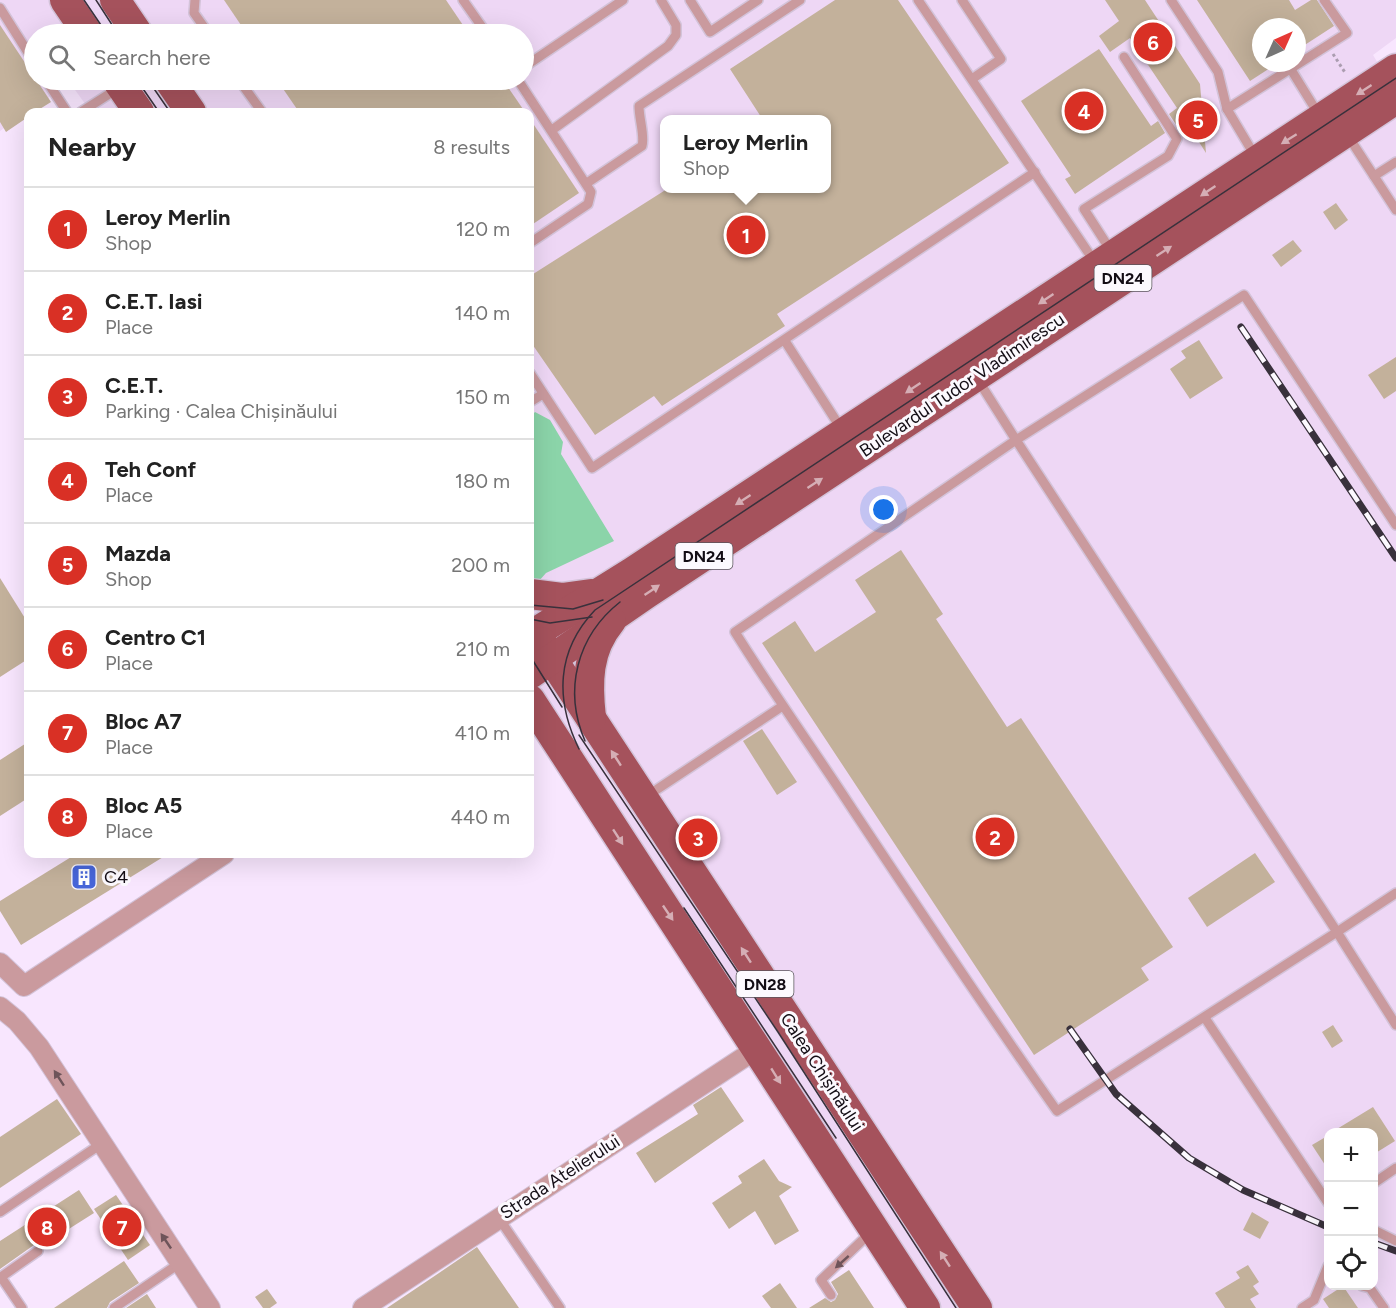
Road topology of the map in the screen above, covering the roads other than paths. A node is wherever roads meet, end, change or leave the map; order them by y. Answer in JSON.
{"nodes":[{"id":1,"x":65,"y":0,"type":"edge"},
{"id":2,"x":115,"y":0,"type":"edge"},
{"id":3,"x":195,"y":0,"type":"edge"},
{"id":4,"x":463,"y":0,"type":"edge"},
{"id":5,"x":623,"y":0,"type":"edge"},
{"id":6,"x":661,"y":0,"type":"edge"},
{"id":7,"x":690,"y":0,"type":"edge"},
{"id":8,"x":758,"y":0,"type":"edge"},
{"id":9,"x":800,"y":0,"type":"edge"},
{"id":10,"x":918,"y":0,"type":"edge"},
{"id":11,"x":962,"y":0,"type":"edge"},
{"id":12,"x":1171,"y":0,"type":"edge"},
{"id":13,"x":1324,"y":0,"type":"edge"},
{"id":14,"x":0,"y":8,"type":"edge"},
{"id":15,"x":81,"y":24,"type":"edge"},
{"id":16,"x":131,"y":24,"type":"edge"},
{"id":17,"x":202,"y":24,"type":"edge"},
{"id":18,"x":480,"y":24,"type":"edge"},
{"id":19,"x":24,"y":46,"type":"edge"},
{"id":20,"x":1124,"y":57,"type":"dead end"},
{"id":21,"x":1306,"y":58,"type":"edge"},
{"id":22,"x":534,"y":60,"type":"edge"},
{"id":23,"x":1396,"y":69,"type":"edge"},
{"id":24,"x":1284,"y":72,"type":"edge"},
{"id":25,"x":1293,"y":72,"type":"edge"},
{"id":26,"x":972,"y":79,"type":"junction"},
{"id":27,"x":53,"y":90,"type":"edge"},
{"id":28,"x":111,"y":90,"type":"edge"},
{"id":29,"x":125,"y":90,"type":"edge"},
{"id":30,"x":176,"y":90,"type":"edge"},
{"id":31,"x":246,"y":90,"type":"edge"},
{"id":32,"x":525,"y":90,"type":"edge"},
{"id":33,"x":1396,"y":99,"type":"edge"},
{"id":34,"x":64,"y":108,"type":"edge"},
{"id":35,"x":86,"y":108,"type":"edge"},
{"id":36,"x":136,"y":108,"type":"edge"},
{"id":37,"x":188,"y":108,"type":"edge"},
{"id":38,"x":259,"y":108,"type":"edge"},
{"id":39,"x":1227,"y":110,"type":"junction"},
{"id":40,"x":1333,"y":125,"type":"junction"},
{"id":41,"x":552,"y":130,"type":"junction"},
{"id":42,"x":1396,"y":162,"type":"edge"},
{"id":43,"x":1264,"y":170,"type":"junction"},
{"id":44,"x":1035,"y":172,"type":"junction"},
{"id":45,"x":1374,"y":176,"type":"junction"},
{"id":46,"x":587,"y":183,"type":"junction"},
{"id":47,"x":1396,"y":210,"type":"edge"},
{"id":48,"x":534,"y":240,"type":"edge"},
{"id":49,"x":1112,"y":271,"type":"junction"},
{"id":50,"x":785,"y":342,"type":"junction"},
{"id":51,"x":969,"y":366,"type":"junction"},
{"id":52,"x":534,"y":379,"type":"edge"},
{"id":53,"x":543,"y":394,"type":"junction"},
{"id":54,"x":534,"y":400,"type":"edge"},
{"id":55,"x":1016,"y":440,"type":"junction"},
{"id":56,"x":851,"y":444,"type":"junction"},
{"id":57,"x":1396,"y":525,"type":"edge"},
{"id":58,"x":534,"y":594,"type":"edge"},
{"id":59,"x":610,"y":602,"type":"junction"},
{"id":60,"x":534,"y":630,"type":"edge"},
{"id":61,"x":534,"y":642,"type":"edge"},
{"id":62,"x":541,"y":667,"type":"edge"},
{"id":63,"x":534,"y":706,"type":"edge"},
{"id":64,"x":781,"y":707,"type":"junction"},
{"id":65,"x":591,"y":720,"type":"junction"},
{"id":66,"x":643,"y":799,"type":"junction"},
{"id":67,"x":218,"y":858,"type":"edge"},
{"id":68,"x":1396,"y":893,"type":"edge"},
{"id":69,"x":1337,"y":932,"type":"junction"},
{"id":70,"x":0,"y":963,"type":"edge"},
{"id":71,"x":0,"y":1006,"type":"edge"},
{"id":72,"x":1205,"y":1018,"type":"junction"},
{"id":73,"x":1396,"y":1025,"type":"edge"},
{"id":74,"x":758,"y":1048,"type":"junction"},
{"id":75,"x":101,"y":1144,"type":"junction"},
{"id":76,"x":1396,"y":1168,"type":"edge"},
{"id":77,"x":1375,"y":1182,"type":"edge"},
{"id":78,"x":1324,"y":1196,"type":"edge"},
{"id":79,"x":0,"y":1212,"type":"edge"},
{"id":80,"x":498,"y":1217,"type":"junction"},
{"id":81,"x":873,"y":1230,"type":"junction"},
{"id":82,"x":1378,"y":1232,"type":"edge"},
{"id":83,"x":1396,"y":1241,"type":"edge"},
{"id":84,"x":38,"y":1251,"type":"dead end"},
{"id":85,"x":180,"y":1263,"type":"junction"},
{"id":86,"x":1324,"y":1279,"type":"edge"},
{"id":87,"x":1371,"y":1290,"type":"edge"},
{"id":88,"x":831,"y":1295,"type":"dead end"},
{"id":89,"x":22,"y":1308,"type":"edge"},
{"id":90,"x":114,"y":1308,"type":"edge"},
{"id":91,"x":210,"y":1308,"type":"edge"},
{"id":92,"x":363,"y":1308,"type":"edge"},
{"id":93,"x":560,"y":1308,"type":"edge"},
{"id":94,"x":925,"y":1308,"type":"edge"},
{"id":95,"x":977,"y":1308,"type":"edge"},
{"id":96,"x":1302,"y":1308,"type":"edge"},
{"id":97,"x":1384,"y":1308,"type":"edge"}],
"edges":[{"from":1,"to":15,"type":"main road"},
{"from":2,"to":16,"type":"main road"},
{"from":3,"to":17,"type":"lane"},
{"from":4,"to":18,"type":"lane"},
{"from":5,"to":22,"type":"lane"},
{"from":6,"to":41,"type":"lane"},
{"from":7,"to":8,"type":"lane"},
{"from":9,"to":46,"type":"lane"},
{"from":10,"to":26,"type":"lane"},
{"from":11,"to":26,"type":"lane"},
{"from":12,"to":39,"type":"lane"},
{"from":13,"to":21,"type":"lane"},
{"from":14,"to":19,"type":"lane"},
{"from":20,"to":49,"type":"lane"},
{"from":23,"to":40,"type":"main road","name":"Bulevardul Tudor Vladimirescu","number":"DN24","one_way":true},
{"from":24,"to":39,"type":"lane"},
{"from":25,"to":40,"type":"lane"},
{"from":26,"to":44,"type":"lane"},
{"from":27,"to":34,"type":"lane"},
{"from":28,"to":35,"type":"lane"},
{"from":29,"to":36,"type":"main road"},
{"from":30,"to":37,"type":"main road"},
{"from":31,"to":38,"type":"lane"},
{"from":32,"to":41,"type":"lane"},
{"from":33,"to":40,"type":"main road","name":"Bulevardul Tudor Vladimirescu","number":"DN24"},
{"from":39,"to":43,"type":"lane"},
{"from":40,"to":43,"type":"main road","name":"Bulevardul Tudor Vladimirescu","number":"DN24"},
{"from":40,"to":45,"type":"lane"},
{"from":41,"to":46,"type":"lane"},
{"from":42,"to":45,"type":"lane"},
{"from":43,"to":49,"type":"main road","name":"Bulevardul Tudor Vladimirescu","number":"DN24"},
{"from":44,"to":49,"type":"lane"},
{"from":44,"to":50,"type":"lane"},
{"from":45,"to":47,"type":"lane"},
{"from":46,"to":48,"type":"lane"},
{"from":49,"to":51,"type":"main road","name":"Bulevardul Tudor Vladimirescu","number":"DN24"},
{"from":50,"to":53,"type":"lane"},
{"from":50,"to":56,"type":"lane"},
{"from":51,"to":55,"type":"lane"},
{"from":51,"to":56,"type":"main road","name":"Bulevardul Tudor Vladimirescu","number":"DN24"},
{"from":52,"to":53,"type":"lane"},
{"from":53,"to":54,"type":"lane"},
{"from":55,"to":57,"type":"lane"},
{"from":55,"to":64,"type":"lane"},
{"from":55,"to":69,"type":"lane"},
{"from":56,"to":59,"type":"main road","name":"Bulevardul Tudor Vladimirescu","number":"DN24"},
{"from":58,"to":59,"type":"main road"},
{"from":59,"to":60,"type":"main road","name":"Bulevardul Tudor Vladimirescu","number":"DN24"},
{"from":59,"to":62,"type":"main road","name":"Bulevardul Tudor Vladimirescu","number":"DN24"},
{"from":59,"to":65,"type":"main road"},
{"from":61,"to":62,"type":"main road","name":"Calea Chișinăului","number":"DN28"},
{"from":62,"to":65,"type":"main road","name":"Calea Chișinăului","number":"DN28"},
{"from":63,"to":74,"type":"main road","number":"DN28","one_way":true},
{"from":64,"to":66,"type":"lane"},
{"from":64,"to":72,"type":"lane"},
{"from":66,"to":65,"type":"main road","name":"Calea Chișinăului","number":"DN28","one_way":true},
{"from":95,"to":66,"type":"main road","name":"Calea Chișinăului","number":"DN28","one_way":true},
{"from":67,"to":70,"type":"street"},
{"from":68,"to":69,"type":"lane"},
{"from":69,"to":72,"type":"lane"},
{"from":69,"to":73,"type":"lane"},
{"from":75,"to":71,"type":"street","one_way":true},
{"from":72,"to":78,"type":"lane"},
{"from":74,"to":80,"type":"street","name":"Strada Atelierului"},
{"from":74,"to":81,"type":"main road","number":"DN28","one_way":true},
{"from":75,"to":79,"type":"lane"},
{"from":85,"to":75,"type":"street","one_way":true},
{"from":76,"to":77,"type":"lane"},
{"from":80,"to":92,"type":"street","name":"Strada Atelierului"},
{"from":80,"to":93,"type":"lane"},
{"from":81,"to":88,"type":"lane","one_way":true},
{"from":81,"to":94,"type":"main road","number":"DN28"},
{"from":82,"to":83,"type":"lane"},
{"from":84,"to":89,"type":"lane"},
{"from":85,"to":90,"type":"lane"},
{"from":85,"to":91,"type":"street"},
{"from":86,"to":96,"type":"lane"},
{"from":87,"to":97,"type":"lane"}]}
